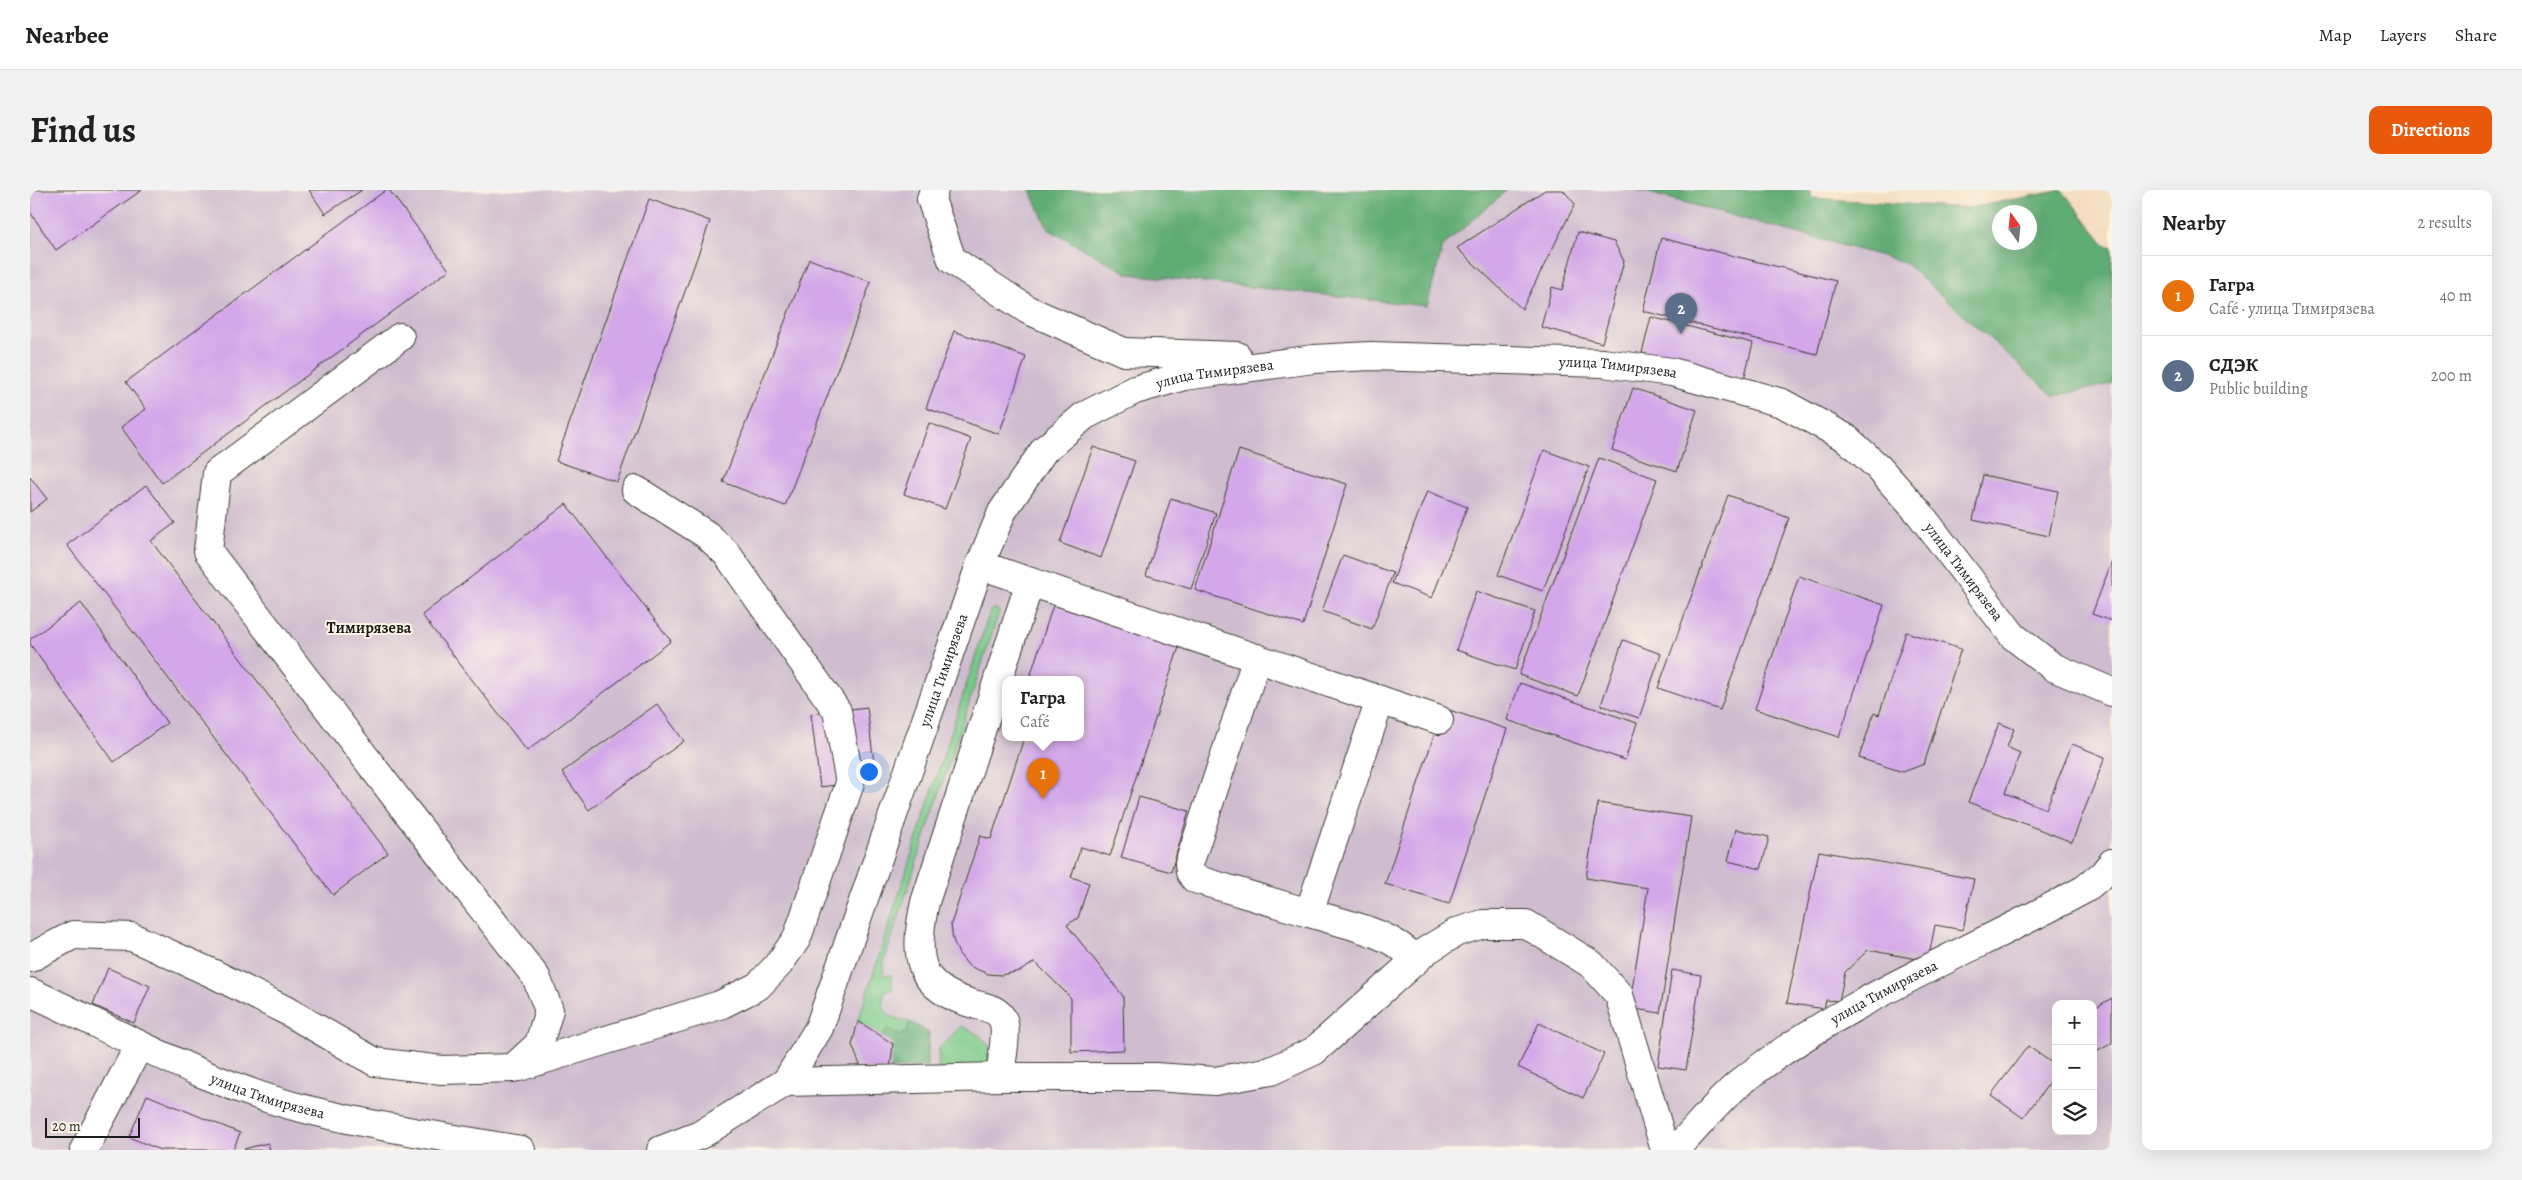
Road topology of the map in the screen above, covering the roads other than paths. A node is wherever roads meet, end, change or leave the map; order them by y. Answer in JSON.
{"nodes":[{"id":1,"x":934,"y":190,"type":"edge"},
{"id":2,"x":400,"y":337,"type":"dead end"},
{"id":3,"x":1314,"y":359,"type":"junction"},
{"id":4,"x":636,"y":490,"type":"dead end"},
{"id":5,"x":980,"y":565,"type":"junction"},
{"id":6,"x":1030,"y":582,"type":"junction"},
{"id":7,"x":1258,"y":658,"type":"junction"},
{"id":8,"x":2112,"y":692,"type":"edge"},
{"id":9,"x":1380,"y":700,"type":"junction"},
{"id":10,"x":1439,"y":720,"type":"dead end"},
{"id":11,"x":2112,"y":863,"type":"edge"},
{"id":12,"x":1309,"y":913,"type":"junction"},
{"id":13,"x":30,"y":958,"type":"edge"},
{"id":14,"x":1416,"y":960,"type":"junction"},
{"id":15,"x":30,"y":992,"type":"edge"},
{"id":16,"x":140,"y":1046,"type":"junction"},
{"id":17,"x":513,"y":1068,"type":"junction"},
{"id":18,"x":1000,"y":1077,"type":"junction"},
{"id":19,"x":786,"y":1082,"type":"junction"},
{"id":20,"x":84,"y":1150,"type":"edge"},
{"id":21,"x":521,"y":1150,"type":"edge"},
{"id":22,"x":661,"y":1150,"type":"edge"},
{"id":23,"x":1665,"y":1150,"type":"edge"},
{"id":24,"x":1675,"y":1150,"type":"edge"}],
"edges":[{"from":1,"to":3,"type":"street"},
{"from":2,"to":17,"type":"street"},
{"from":3,"to":5,"type":"street","name":"улица Тимирязева"},
{"from":3,"to":8,"type":"street","name":"улица Тимирязева"},
{"from":4,"to":17,"type":"street"},
{"from":5,"to":6,"type":"street"},
{"from":5,"to":19,"type":"street","name":"улица Тимирязева"},
{"from":6,"to":7,"type":"street"},
{"from":6,"to":18,"type":"street"},
{"from":7,"to":9,"type":"street"},
{"from":7,"to":12,"type":"street"},
{"from":9,"to":10,"type":"street"},
{"from":9,"to":12,"type":"street"},
{"from":11,"to":24,"type":"street","name":"улица Тимирязева"},
{"from":12,"to":14,"type":"street"},
{"from":13,"to":17,"type":"street"},
{"from":14,"to":18,"type":"street"},
{"from":14,"to":23,"type":"street"},
{"from":15,"to":16,"type":"street","name":"улица Тимирязева"},
{"from":16,"to":20,"type":"street"},
{"from":16,"to":21,"type":"street","name":"улица Тимирязева"},
{"from":18,"to":19,"type":"street"},
{"from":19,"to":22,"type":"street","name":"улица Тимирязева"}]}
